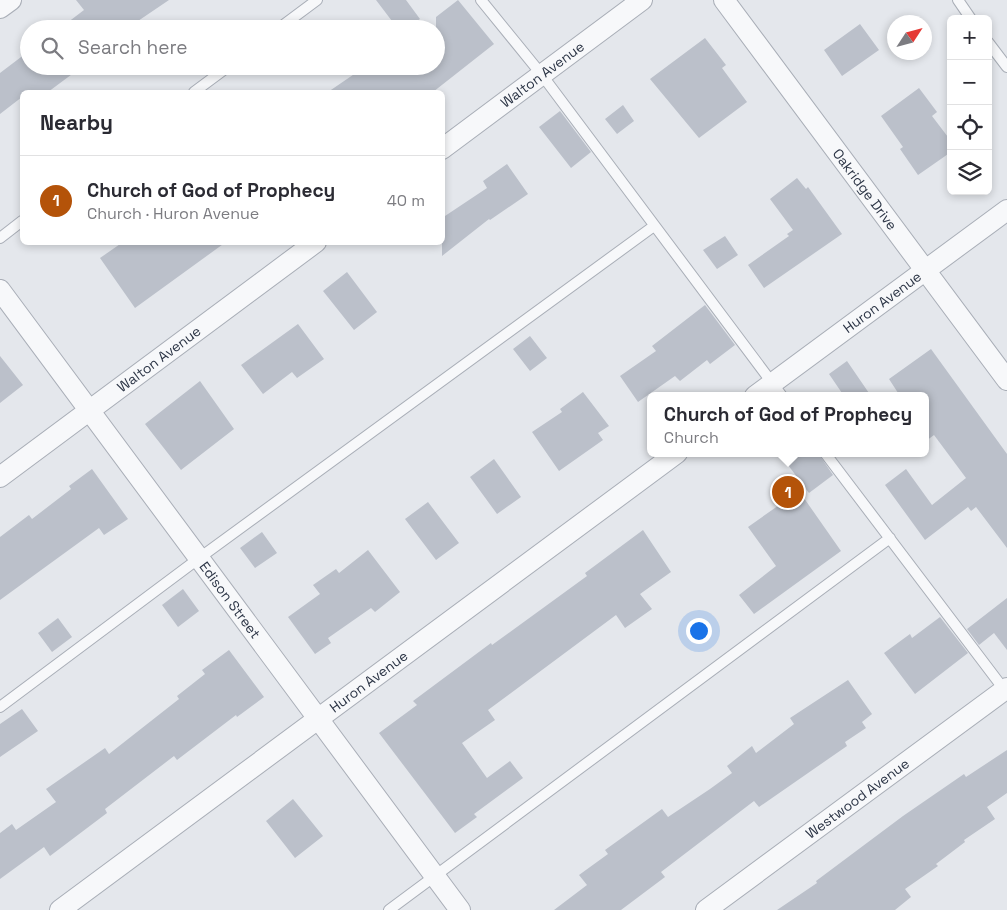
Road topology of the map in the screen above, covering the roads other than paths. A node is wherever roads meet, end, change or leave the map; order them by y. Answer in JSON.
{"nodes":[{"id":1,"x":11,"y":0,"type":"edge"},
{"id":2,"x":317,"y":0,"type":"edge"},
{"id":3,"x":481,"y":0,"type":"edge"},
{"id":4,"x":642,"y":0,"type":"edge"},
{"id":5,"x":724,"y":0,"type":"edge"},
{"id":6,"x":958,"y":0,"type":"edge"},
{"id":7,"x":0,"y":8,"type":"edge"},
{"id":8,"x":968,"y":15,"type":"edge"},
{"id":9,"x":290,"y":20,"type":"edge"},
{"id":10,"x":992,"y":47,"type":"edge"},
{"id":11,"x":1007,"y":67,"type":"edge"},
{"id":12,"x":217,"y":75,"type":"edge"},
{"id":13,"x":542,"y":75,"type":"junction"},
{"id":14,"x":197,"y":90,"type":"edge"},
{"id":15,"x":445,"y":147,"type":"edge"},
{"id":16,"x":1007,"y":210,"type":"edge"},
{"id":17,"x":20,"y":223,"type":"edge"},
{"id":18,"x":654,"y":226,"type":"junction"},
{"id":19,"x":0,"y":238,"type":"edge"},
{"id":20,"x":312,"y":245,"type":"edge"},
{"id":21,"x":925,"y":271,"type":"junction"},
{"id":22,"x":0,"y":290,"type":"edge"},
{"id":23,"x":1007,"y":380,"type":"edge"},
{"id":24,"x":777,"y":390,"type":"edge"},
{"id":25,"x":90,"y":411,"type":"junction"},
{"id":26,"x":672,"y":457,"type":"edge"},
{"id":27,"x":828,"y":457,"type":"edge"},
{"id":28,"x":0,"y":477,"type":"edge"},
{"id":29,"x":890,"y":538,"type":"junction"},
{"id":30,"x":198,"y":559,"type":"junction"},
{"id":31,"x":1006,"y":690,"type":"edge"},
{"id":32,"x":0,"y":708,"type":"edge"},
{"id":33,"x":319,"y":719,"type":"junction"},
{"id":34,"x":435,"y":876,"type":"junction"},
{"id":35,"x":60,"y":910,"type":"edge"},
{"id":36,"x":388,"y":910,"type":"edge"},
{"id":37,"x":460,"y":910,"type":"edge"},
{"id":38,"x":706,"y":910,"type":"edge"}],
"edges":[{"from":1,"to":7,"type":"street"},
{"from":2,"to":9,"type":"lane"},
{"from":3,"to":13,"type":"lane"},
{"from":4,"to":13,"type":"street","name":"Walton Avenue"},
{"from":5,"to":21,"type":"street","name":"Oakridge Drive"},
{"from":6,"to":8,"type":"lane"},
{"from":10,"to":11,"type":"lane"},
{"from":12,"to":14,"type":"lane"},
{"from":13,"to":15,"type":"street","name":"Walton Avenue"},
{"from":13,"to":18,"type":"lane"},
{"from":16,"to":21,"type":"street","name":"Huron Avenue"},
{"from":17,"to":19,"type":"lane"},
{"from":18,"to":24,"type":"lane"},
{"from":18,"to":30,"type":"lane"},
{"from":20,"to":25,"type":"street","name":"Walton Avenue"},
{"from":21,"to":23,"type":"street","name":"Oakridge Drive"},
{"from":21,"to":24,"type":"street","name":"Huron Avenue"},
{"from":22,"to":25,"type":"street","name":"Edison Street"},
{"from":25,"to":28,"type":"street","name":"Walton Avenue"},
{"from":25,"to":30,"type":"street","name":"Edison Street"},
{"from":26,"to":33,"type":"street","name":"Huron Avenue"},
{"from":27,"to":29,"type":"lane"},
{"from":29,"to":31,"type":"lane"},
{"from":29,"to":34,"type":"lane"},
{"from":30,"to":32,"type":"lane"},
{"from":30,"to":33,"type":"street","name":"Edison Street"},
{"from":31,"to":38,"type":"street","name":"Westwood Avenue"},
{"from":33,"to":34,"type":"street","name":"Edison Street"},
{"from":33,"to":35,"type":"street","name":"Huron Avenue"},
{"from":34,"to":36,"type":"lane"},
{"from":34,"to":37,"type":"street","name":"Edison Street"}]}
